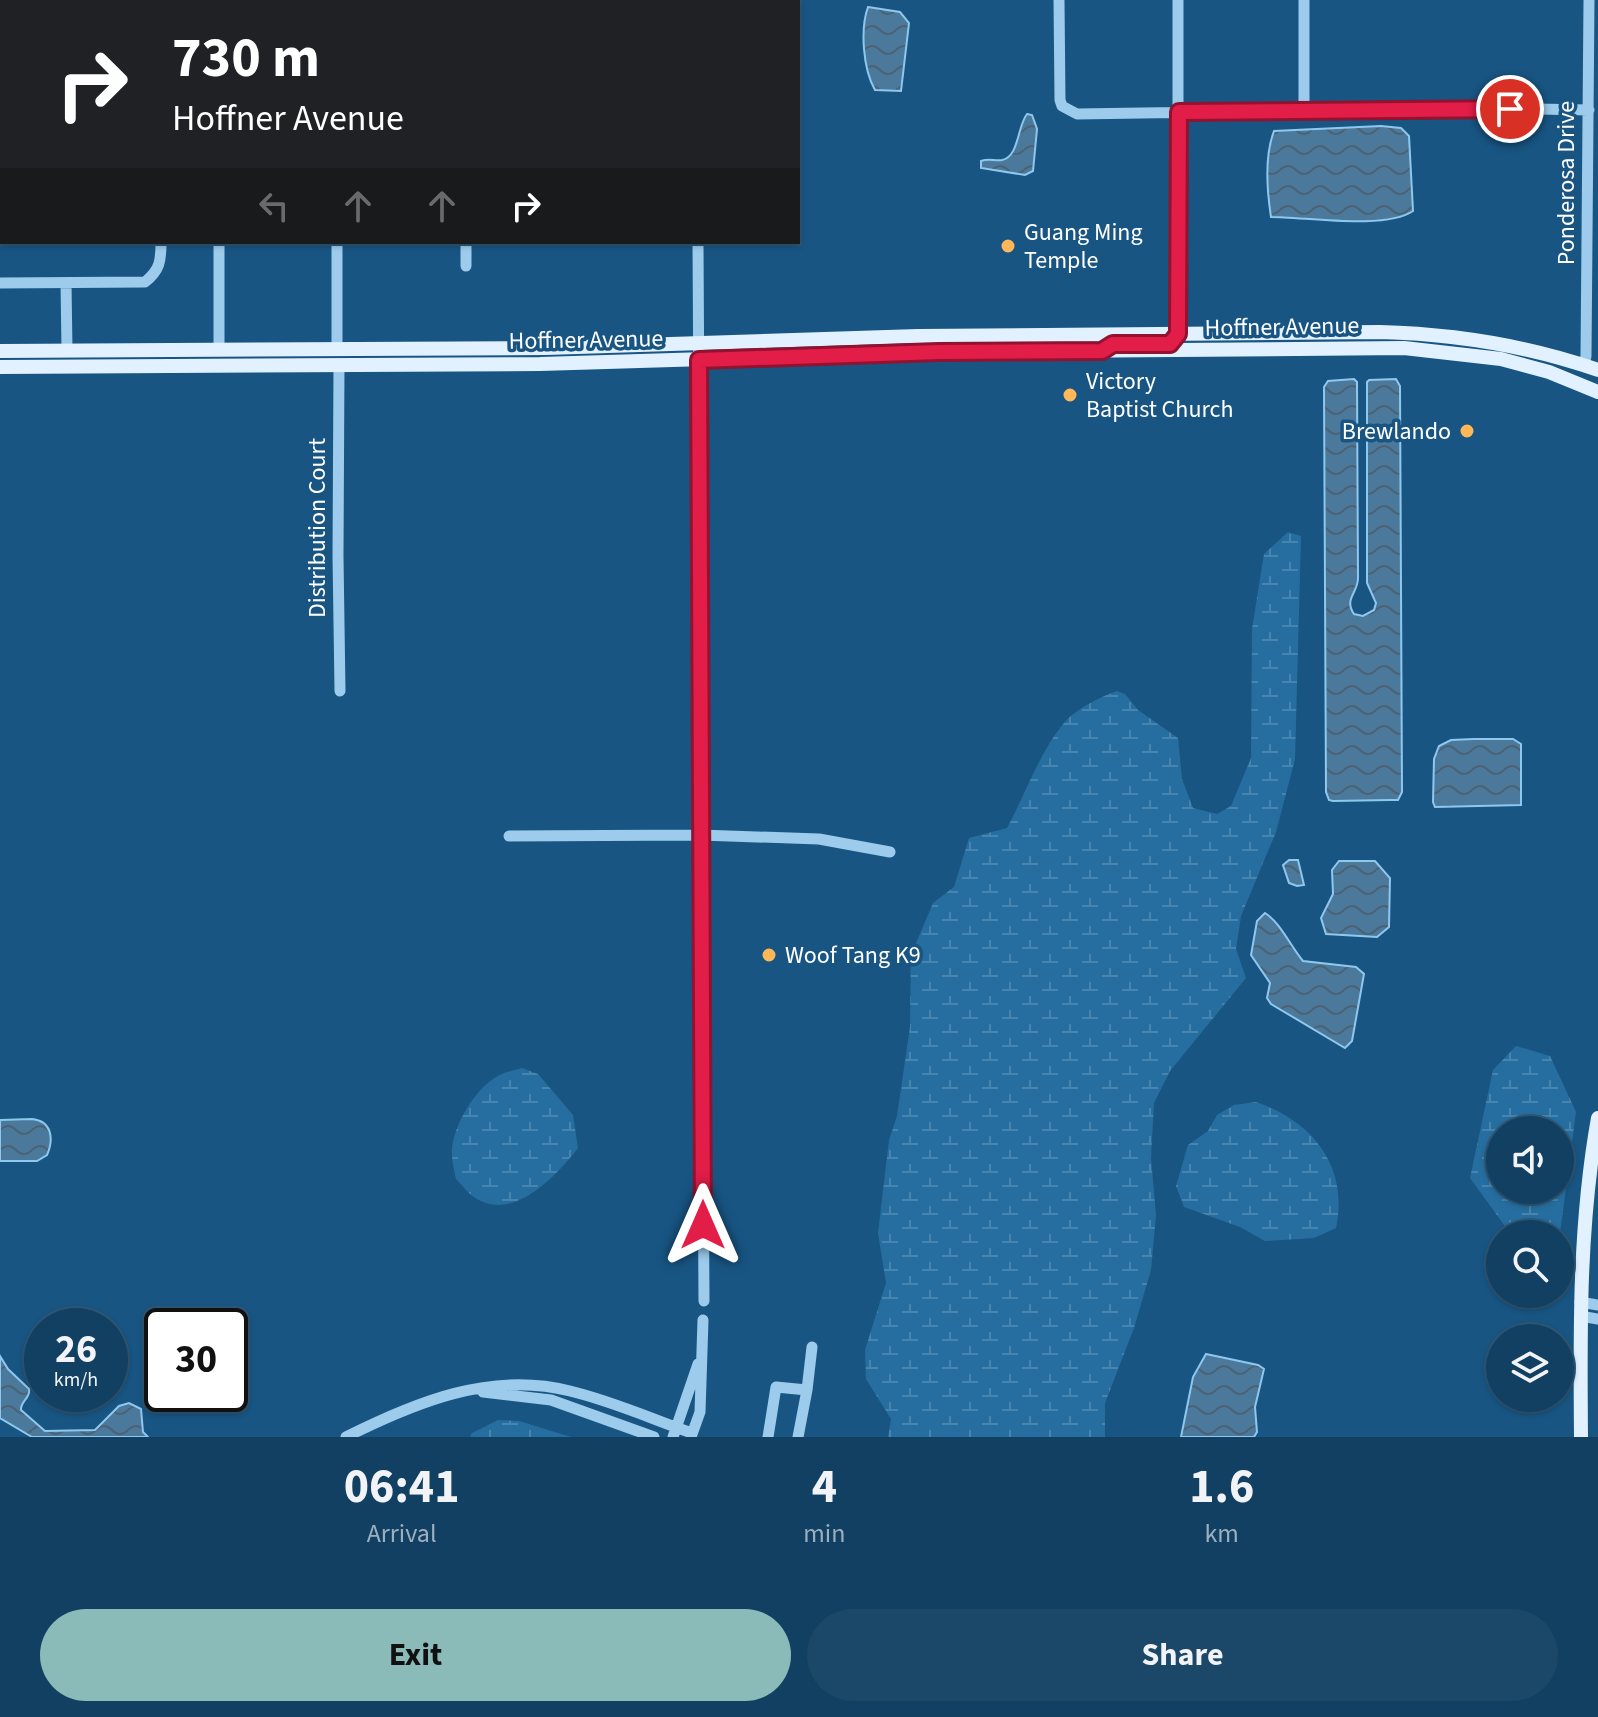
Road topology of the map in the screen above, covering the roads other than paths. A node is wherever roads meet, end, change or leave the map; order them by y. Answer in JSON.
{"nodes":[{"id":1,"x":1059,"y":0,"type":"edge"},
{"id":2,"x":1178,"y":0,"type":"edge"},
{"id":3,"x":1304,"y":0,"type":"edge"},
{"id":4,"x":1589,"y":0,"type":"edge"},
{"id":5,"x":1304,"y":110,"type":"junction"},
{"id":6,"x":1589,"y":110,"type":"junction"},
{"id":7,"x":1179,"y":112,"type":"junction"},
{"id":8,"x":161,"y":244,"type":"edge"},
{"id":9,"x":219,"y":244,"type":"edge"},
{"id":10,"x":337,"y":244,"type":"edge"},
{"id":11,"x":466,"y":244,"type":"edge"},
{"id":12,"x":698,"y":244,"type":"edge"},
{"id":13,"x":466,"y":266,"type":"dead end"},
{"id":14,"x":0,"y":283,"type":"edge"},
{"id":15,"x":66,"y":283,"type":"junction"},
{"id":16,"x":1293,"y":333,"type":"junction"},
{"id":17,"x":1178,"y":334,"type":"junction"},
{"id":18,"x":1040,"y":335,"type":"junction"},
{"id":19,"x":930,"y":336,"type":"junction"},
{"id":20,"x":699,"y":344,"type":"junction"},
{"id":21,"x":219,"y":349,"type":"junction"},
{"id":22,"x":337,"y":349,"type":"junction"},
{"id":23,"x":387,"y":349,"type":"junction"},
{"id":24,"x":67,"y":350,"type":"junction"},
{"id":25,"x":176,"y":350,"type":"junction"},
{"id":26,"x":1197,"y":350,"type":"junction"},
{"id":27,"x":0,"y":351,"type":"edge"},
{"id":28,"x":986,"y":351,"type":"junction"},
{"id":29,"x":1102,"y":351,"type":"junction"},
{"id":30,"x":872,"y":353,"type":"junction"},
{"id":31,"x":699,"y":360,"type":"junction"},
{"id":32,"x":0,"y":361,"type":"edge"},
{"id":33,"x":281,"y":365,"type":"junction"},
{"id":34,"x":339,"y":365,"type":"junction"},
{"id":35,"x":0,"y":367,"type":"edge"},
{"id":36,"x":86,"y":367,"type":"junction"},
{"id":37,"x":1591,"y":368,"type":"edge"},
{"id":38,"x":1598,"y":390,"type":"edge"},
{"id":39,"x":340,"y":691,"type":"dead end"},
{"id":40,"x":700,"y":835,"type":"junction"},
{"id":41,"x":509,"y":836,"type":"dead end"},
{"id":42,"x":890,"y":852,"type":"dead end"},
{"id":43,"x":1598,"y":1118,"type":"edge"},
{"id":44,"x":704,"y":1301,"type":"dead end"},
{"id":45,"x":1598,"y":1305,"type":"edge"},
{"id":46,"x":1580,"y":1309,"type":"junction"},
{"id":47,"x":1598,"y":1319,"type":"edge"},
{"id":48,"x":703,"y":1320,"type":"dead end"},
{"id":49,"x":812,"y":1347,"type":"dead end"},
{"id":50,"x":701,"y":1352,"type":"junction"},
{"id":51,"x":807,"y":1390,"type":"junction"},
{"id":52,"x":462,"y":1392,"type":"junction"},
{"id":53,"x":674,"y":1432,"type":"edge"},
{"id":54,"x":691,"y":1435,"type":"edge"},
{"id":55,"x":346,"y":1437,"type":"edge"},
{"id":56,"x":654,"y":1437,"type":"edge"},
{"id":57,"x":768,"y":1437,"type":"edge"},
{"id":58,"x":798,"y":1437,"type":"edge"},
{"id":59,"x":1581,"y":1437,"type":"edge"}],
"edges":[{"from":1,"to":7,"type":"street"},
{"from":2,"to":7,"type":"street"},
{"from":3,"to":5,"type":"street"},
{"from":4,"to":6,"type":"street","name":"Ponderosa Drive"},
{"from":5,"to":6,"type":"street"},
{"from":5,"to":7,"type":"street"},
{"from":6,"to":37,"type":"street","name":"Ponderosa Drive"},
{"from":7,"to":17,"type":"street"},
{"from":8,"to":15,"type":"street"},
{"from":9,"to":21,"type":"street"},
{"from":10,"to":22,"type":"street"},
{"from":11,"to":13,"type":"street"},
{"from":12,"to":20,"type":"street"},
{"from":14,"to":15,"type":"street"},
{"from":15,"to":24,"type":"street"},
{"from":16,"to":17,"type":"main road","name":"Hoffner Avenue"},
{"from":16,"to":26,"type":"main road"},
{"from":16,"to":37,"type":"main road","name":"Hoffner Avenue"},
{"from":17,"to":18,"type":"main road","name":"Hoffner Avenue"},
{"from":17,"to":29,"type":"main road"},
{"from":18,"to":19,"type":"main road","name":"Hoffner Avenue"},
{"from":18,"to":28,"type":"main road"},
{"from":19,"to":20,"type":"main road","name":"Hoffner Avenue"},
{"from":19,"to":30,"type":"main road"},
{"from":20,"to":23,"type":"main road","name":"Hoffner Avenue"},
{"from":20,"to":31,"type":"street"},
{"from":21,"to":22,"type":"main road","name":"Hoffner Avenue"},
{"from":21,"to":25,"type":"main road","name":"Hoffner Avenue"},
{"from":22,"to":23,"type":"main road","name":"Hoffner Avenue"},
{"from":22,"to":33,"type":"main road"},
{"from":23,"to":34,"type":"main road"},
{"from":24,"to":25,"type":"main road","name":"Hoffner Avenue"},
{"from":24,"to":27,"type":"main road","name":"Hoffner Avenue"},
{"from":24,"to":32,"type":"main road"},
{"from":25,"to":36,"type":"main road"},
{"from":26,"to":29,"type":"main road","name":"Hoffner Avenue"},
{"from":26,"to":38,"type":"main road","name":"Hoffner Avenue"},
{"from":28,"to":29,"type":"main road","name":"Hoffner Avenue"},
{"from":28,"to":30,"type":"main road","name":"Hoffner Avenue"},
{"from":30,"to":31,"type":"main road","name":"Hoffner Avenue"},
{"from":31,"to":34,"type":"main road","name":"Hoffner Avenue"},
{"from":31,"to":40,"type":"street"},
{"from":33,"to":34,"type":"main road","name":"Hoffner Avenue"},
{"from":33,"to":36,"type":"main road","name":"Hoffner Avenue"},
{"from":34,"to":39,"type":"street","name":"Distribution Court"},
{"from":35,"to":36,"type":"main road","name":"Hoffner Avenue"},
{"from":40,"to":41,"type":"street"},
{"from":40,"to":42,"type":"street"},
{"from":40,"to":44,"type":"street"},
{"from":43,"to":46,"type":"main road"},
{"from":45,"to":46,"type":"street"},
{"from":46,"to":47,"type":"street"},
{"from":46,"to":59,"type":"main road"},
{"from":48,"to":50,"type":"street"},
{"from":49,"to":51,"type":"street"},
{"from":50,"to":53,"type":"street"},
{"from":50,"to":54,"type":"street"},
{"from":51,"to":57,"type":"street"},
{"from":51,"to":58,"type":"street"},
{"from":52,"to":53,"type":"street"},
{"from":52,"to":55,"type":"street"},
{"from":52,"to":56,"type":"street"},
{"from":53,"to":54,"type":"street"}]}
